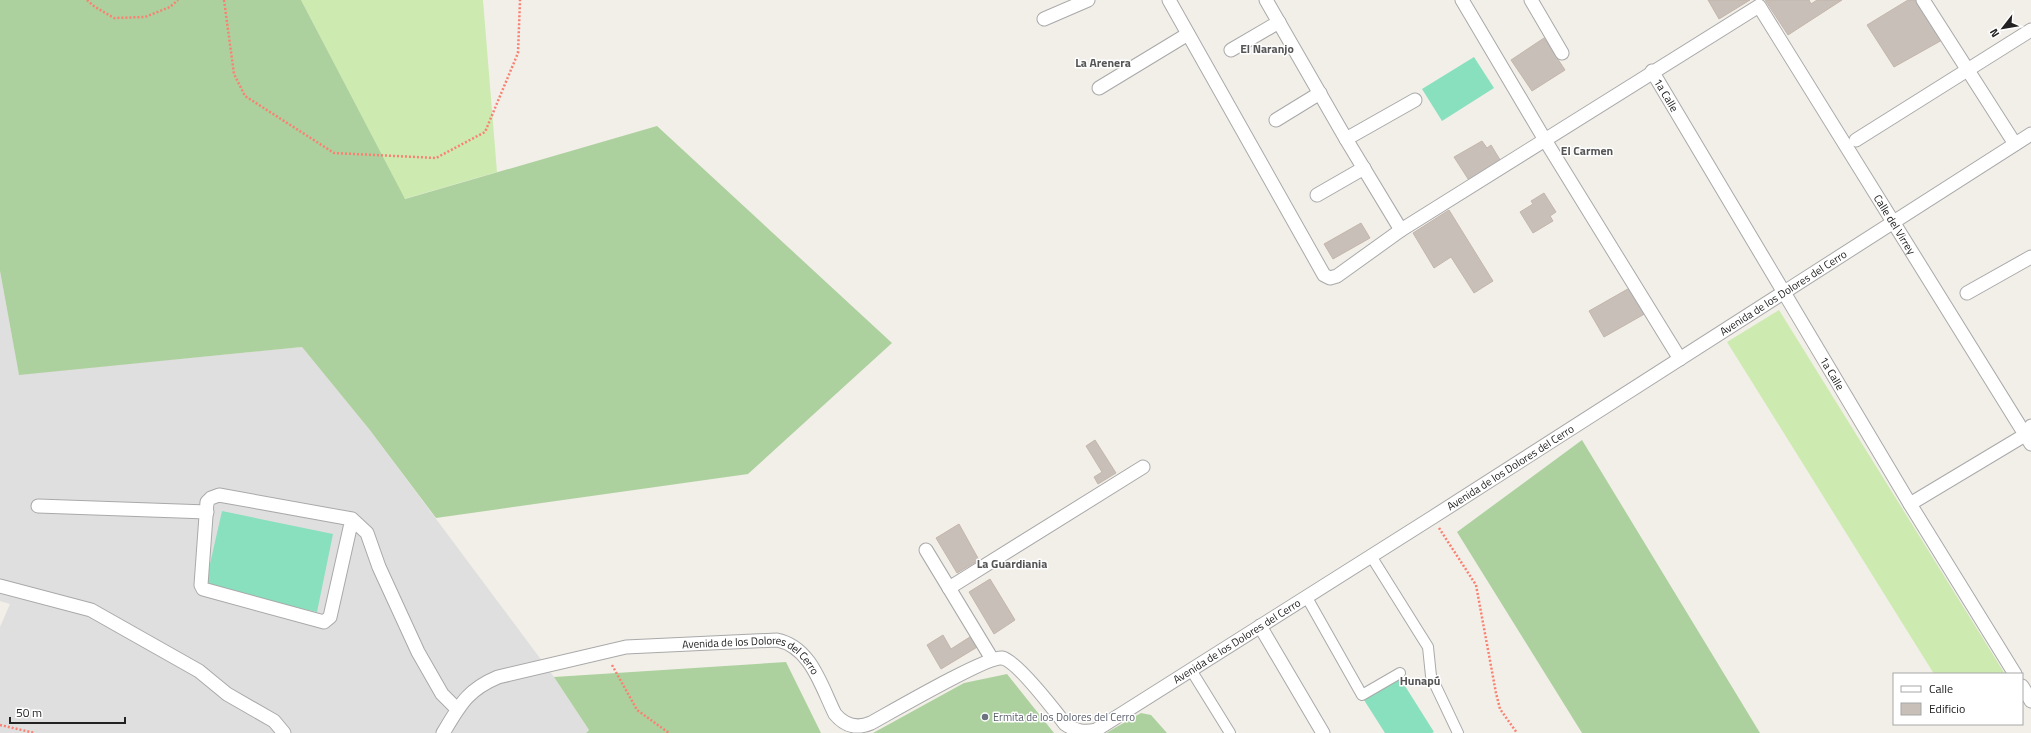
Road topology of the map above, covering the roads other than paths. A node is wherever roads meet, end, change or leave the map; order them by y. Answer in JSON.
{"nodes":[{"id":1,"x":1088,"y":0,"type":"edge"},
{"id":2,"x":1169,"y":0,"type":"edge"},
{"id":3,"x":1266,"y":0,"type":"edge"},
{"id":4,"x":1462,"y":0,"type":"edge"},
{"id":5,"x":1531,"y":0,"type":"edge"},
{"id":6,"x":1923,"y":0,"type":"edge"},
{"id":7,"x":1044,"y":19,"type":"dead end"},
{"id":8,"x":1279,"y":22,"type":"junction"},
{"id":9,"x":2031,"y":30,"type":"edge"},
{"id":10,"x":1188,"y":34,"type":"junction"},
{"id":11,"x":1231,"y":50,"type":"dead end"},
{"id":12,"x":1562,"y":53,"type":"dead end"},
{"id":13,"x":1968,"y":70,"type":"junction"},
{"id":14,"x":1652,"y":71,"type":"junction"},
{"id":15,"x":1099,"y":88,"type":"dead end"},
{"id":16,"x":1320,"y":93,"type":"junction"},
{"id":17,"x":1415,"y":100,"type":"dead end"},
{"id":18,"x":1276,"y":120,"type":"dead end"},
{"id":19,"x":2031,"y":134,"type":"edge"},
{"id":20,"x":1346,"y":139,"type":"junction"},
{"id":21,"x":1545,"y":140,"type":"junction"},
{"id":22,"x":1856,"y":140,"type":"dead end"},
{"id":23,"x":2015,"y":144,"type":"junction"},
{"id":24,"x":1364,"y":168,"type":"junction"},
{"id":25,"x":1317,"y":196,"type":"dead end"},
{"id":26,"x":1894,"y":223,"type":"junction"},
{"id":27,"x":1402,"y":230,"type":"junction"},
{"id":28,"x":2031,"y":257,"type":"edge"},
{"id":29,"x":1785,"y":292,"type":"junction"},
{"id":30,"x":1967,"y":293,"type":"dead end"},
{"id":31,"x":1680,"y":359,"type":"junction"},
{"id":32,"x":2029,"y":435,"type":"edge"},
{"id":33,"x":1143,"y":467,"type":"dead end"},
{"id":34,"x":1910,"y":504,"type":"junction"},
{"id":35,"x":38,"y":506,"type":"dead end"},
{"id":36,"x":207,"y":512,"type":"junction"},
{"id":37,"x":352,"y":519,"type":"junction"},
{"id":38,"x":926,"y":550,"type":"dead end"},
{"id":39,"x":1371,"y":556,"type":"junction"},
{"id":40,"x":0,"y":586,"type":"edge"},
{"id":41,"x":949,"y":588,"type":"junction"},
{"id":42,"x":1306,"y":596,"type":"junction"},
{"id":43,"x":1260,"y":626,"type":"junction"},
{"id":44,"x":992,"y":659,"type":"junction"},
{"id":45,"x":1191,"y":670,"type":"junction"},
{"id":46,"x":1400,"y":672,"type":"dead end"},
{"id":47,"x":2014,"y":673,"type":"edge"},
{"id":48,"x":2023,"y":688,"type":"edge"},
{"id":49,"x":2031,"y":701,"type":"edge"},
{"id":50,"x":458,"y":709,"type":"junction"},
{"id":51,"x":284,"y":733,"type":"edge"},
{"id":52,"x":443,"y":733,"type":"edge"},
{"id":53,"x":1230,"y":733,"type":"edge"},
{"id":54,"x":1323,"y":733,"type":"edge"},
{"id":55,"x":1458,"y":733,"type":"edge"}],
"edges":[{"from":1,"to":7,"type":"street"},
{"from":2,"to":10,"type":"street"},
{"from":3,"to":8,"type":"street"},
{"from":4,"to":21,"type":"street"},
{"from":5,"to":12,"type":"street"},
{"from":6,"to":13,"type":"street"},
{"from":8,"to":11,"type":"street"},
{"from":8,"to":16,"type":"street"},
{"from":9,"to":13,"type":"street"},
{"from":10,"to":15,"type":"street"},
{"from":10,"to":27,"type":"street"},
{"from":13,"to":22,"type":"street"},
{"from":13,"to":23,"type":"street"},
{"from":14,"to":21,"type":"street"},
{"from":14,"to":26,"type":"street","name":"Calle del Virrey"},
{"from":14,"to":29,"type":"street","name":"1a Calle"},
{"from":16,"to":18,"type":"street"},
{"from":16,"to":20,"type":"street"},
{"from":17,"to":20,"type":"street"},
{"from":19,"to":23,"type":"street","name":"Avenida de los Dolores del Cerro"},
{"from":20,"to":24,"type":"street"},
{"from":21,"to":27,"type":"street"},
{"from":21,"to":31,"type":"street"},
{"from":23,"to":26,"type":"street","name":"Avenida de los Dolores del Cerro"},
{"from":24,"to":25,"type":"street"},
{"from":24,"to":27,"type":"street"},
{"from":26,"to":29,"type":"street","name":"Avenida de los Dolores del Cerro"},
{"from":26,"to":32,"type":"street","name":"Calle del Virrey"},
{"from":28,"to":30,"type":"street"},
{"from":29,"to":31,"type":"street","name":"Avenida de los Dolores del Cerro"},
{"from":29,"to":34,"type":"street","name":"1a Calle"},
{"from":31,"to":39,"type":"street","name":"Avenida de los Dolores del Cerro"},
{"from":32,"to":34,"type":"street"},
{"from":33,"to":41,"type":"street"},
{"from":34,"to":47,"type":"street","name":"1a Calle"},
{"from":35,"to":36,"type":"street"},
{"from":36,"to":37,"type":"street"},
{"from":36,"to":37,"type":"street"},
{"from":37,"to":50,"type":"street"},
{"from":38,"to":41,"type":"street"},
{"from":39,"to":42,"type":"street","name":"Avenida de los Dolores del Cerro"},
{"from":39,"to":55,"type":"street"},
{"from":40,"to":51,"type":"street"},
{"from":41,"to":44,"type":"street"},
{"from":42,"to":43,"type":"street","name":"Avenida de los Dolores del Cerro"},
{"from":42,"to":46,"type":"street"},
{"from":43,"to":45,"type":"street","name":"Avenida de los Dolores del Cerro"},
{"from":43,"to":54,"type":"street"},
{"from":44,"to":45,"type":"street","name":"Avenida de los Dolores del Cerro"},
{"from":44,"to":50,"type":"street","name":"Avenida de los Dolores del Cerro"},
{"from":45,"to":53,"type":"street"},
{"from":48,"to":49,"type":"street"},
{"from":50,"to":52,"type":"street","name":"Avenida de los Dolores del Cerro"}]}
